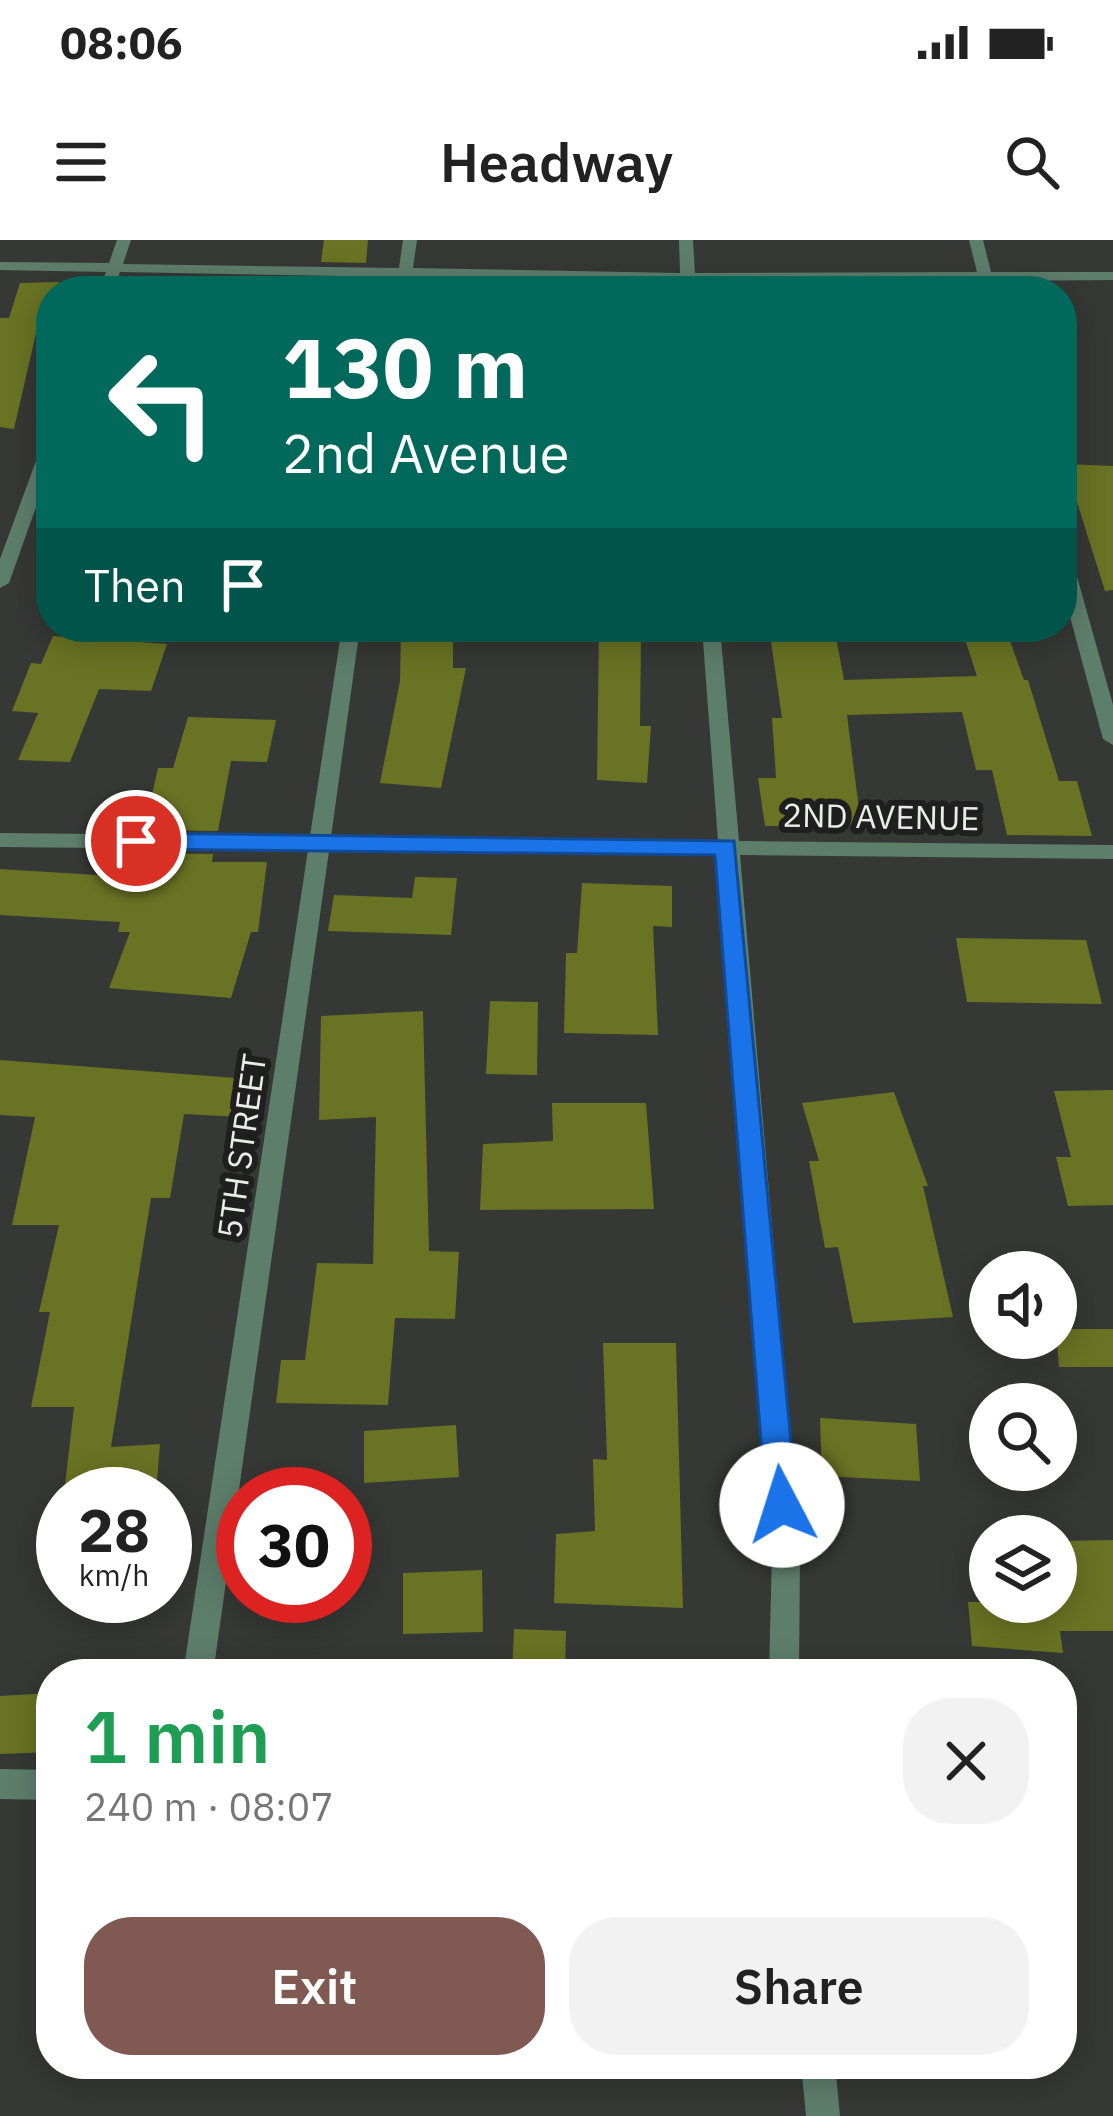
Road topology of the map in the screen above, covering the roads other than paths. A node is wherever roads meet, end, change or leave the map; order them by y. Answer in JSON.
{"nodes":[{"id":1,"x":124,"y":240,"type":"edge"},
{"id":2,"x":410,"y":240,"type":"edge"},
{"id":3,"x":686,"y":240,"type":"edge"},
{"id":4,"x":976,"y":240,"type":"edge"},
{"id":5,"x":0,"y":266,"type":"edge"},
{"id":6,"x":115,"y":266,"type":"junction"},
{"id":7,"x":406,"y":271,"type":"junction"},
{"id":8,"x":111,"y":276,"type":"edge"},
{"id":9,"x":405,"y":276,"type":"edge"},
{"id":10,"x":514,"y":276,"type":"edge"},
{"id":11,"x":688,"y":276,"type":"edge"},
{"id":12,"x":985,"y":276,"type":"edge"},
{"id":13,"x":1113,"y":276,"type":"edge"},
{"id":14,"x":1077,"y":278,"type":"edge"},
{"id":15,"x":36,"y":483,"type":"edge"},
{"id":16,"x":0,"y":583,"type":"edge"},
{"id":17,"x":1077,"y":609,"type":"edge"},
{"id":18,"x":349,"y":642,"type":"edge"},
{"id":19,"x":712,"y":642,"type":"edge"},
{"id":20,"x":1113,"y":739,"type":"edge"},
{"id":21,"x":0,"y":840,"type":"edge"},
{"id":22,"x":318,"y":841,"type":"junction"},
{"id":23,"x":726,"y":847,"type":"junction"},
{"id":24,"x":1113,"y":852,"type":"edge"},
{"id":25,"x":200,"y":1659,"type":"edge"},
{"id":26,"x":784,"y":1659,"type":"edge"},
{"id":27,"x":0,"y":1784,"type":"edge"},
{"id":28,"x":36,"y":1785,"type":"edge"},
{"id":29,"x":819,"y":2079,"type":"edge"},
{"id":30,"x":823,"y":2116,"type":"edge"}],
"edges":[{"from":1,"to":6,"type":"street"},
{"from":2,"to":7,"type":"street"},
{"from":3,"to":11,"type":"street"},
{"from":4,"to":12,"type":"street"},
{"from":5,"to":6,"type":"street"},
{"from":6,"to":7,"type":"street"},
{"from":6,"to":8,"type":"street"},
{"from":7,"to":9,"type":"street"},
{"from":7,"to":10,"type":"street"},
{"from":13,"to":14,"type":"street"},
{"from":15,"to":16,"type":"street"},
{"from":17,"to":20,"type":"street"},
{"from":18,"to":22,"type":"street","name":"5TH STREET"},
{"from":19,"to":23,"type":"street"},
{"from":21,"to":22,"type":"street","name":"2ND AVENUE"},
{"from":22,"to":23,"type":"street","name":"2ND AVENUE"},
{"from":22,"to":25,"type":"street","name":"5TH STREET"},
{"from":23,"to":24,"type":"street","name":"2ND AVENUE"},
{"from":23,"to":26,"type":"street"},
{"from":27,"to":28,"type":"street"},
{"from":29,"to":30,"type":"street"}]}
